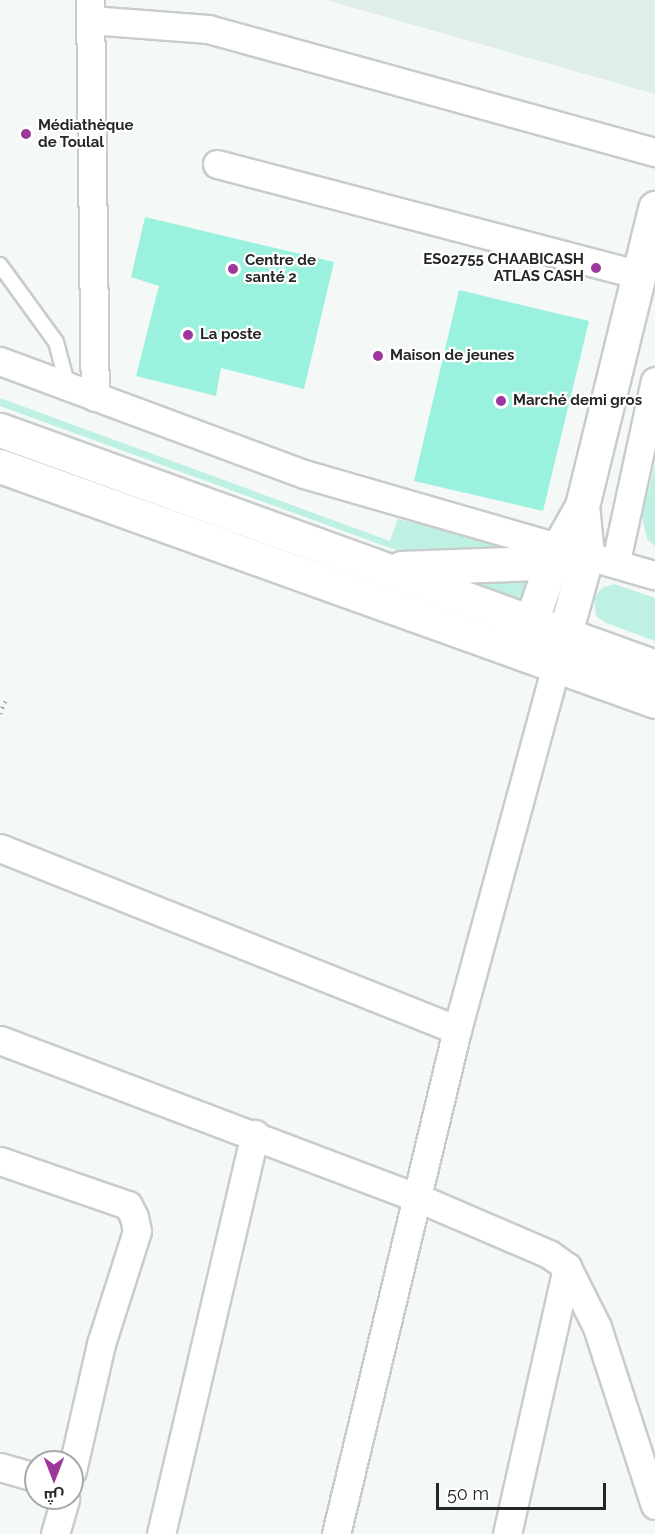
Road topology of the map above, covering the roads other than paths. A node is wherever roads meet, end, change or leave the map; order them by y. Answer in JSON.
{"nodes":[{"id":1,"x":90,"y":10,"type":"edge"},
{"id":2,"x":655,"y":152,"type":"edge"},
{"id":3,"x":217,"y":164,"type":"dead end"},
{"id":4,"x":655,"y":208,"type":"edge"},
{"id":5,"x":0,"y":265,"type":"edge"},
{"id":6,"x":639,"y":275,"type":"junction"},
{"id":7,"x":0,"y":361,"type":"edge"},
{"id":8,"x":617,"y":363,"type":"junction"},
{"id":9,"x":655,"y":377,"type":"edge"},
{"id":10,"x":655,"y":381,"type":"edge"},
{"id":11,"x":68,"y":387,"type":"junction"},
{"id":12,"x":95,"y":397,"type":"junction"},
{"id":13,"x":0,"y":430,"type":"edge"},
{"id":14,"x":0,"y":466,"type":"edge"},
{"id":15,"x":579,"y":555,"type":"junction"},
{"id":16,"x":380,"y":568,"type":"junction"},
{"id":17,"x":655,"y":575,"type":"edge"},
{"id":18,"x":531,"y":622,"type":"junction"},
{"id":19,"x":566,"y":635,"type":"junction"},
{"id":20,"x":542,"y":660,"type":"junction"},
{"id":21,"x":655,"y":667,"type":"edge"},
{"id":22,"x":655,"y":701,"type":"edge"},
{"id":23,"x":0,"y":848,"type":"edge"},
{"id":24,"x":457,"y":1030,"type":"junction"},
{"id":25,"x":0,"y":1040,"type":"edge"},
{"id":26,"x":255,"y":1134,"type":"junction"},
{"id":27,"x":0,"y":1161,"type":"edge"},
{"id":28,"x":416,"y":1197,"type":"junction"},
{"id":29,"x":567,"y":1267,"type":"junction"},
{"id":30,"x":77,"y":1450,"type":"edge"},
{"id":31,"x":0,"y":1467,"type":"edge"},
{"id":32,"x":24,"y":1474,"type":"edge"},
{"id":33,"x":655,"y":1505,"type":"edge"},
{"id":34,"x":62,"y":1510,"type":"edge"},
{"id":35,"x":55,"y":1534,"type":"edge"},
{"id":36,"x":161,"y":1534,"type":"edge"},
{"id":37,"x":336,"y":1534,"type":"edge"},
{"id":38,"x":507,"y":1534,"type":"edge"}],
"edges":[{"from":1,"to":2,"type":"street"},
{"from":1,"to":12,"type":"street"},
{"from":3,"to":6,"type":"street"},
{"from":4,"to":6,"type":"main road"},
{"from":5,"to":11,"type":"lane"},
{"from":6,"to":8,"type":"main road"},
{"from":7,"to":11,"type":"street"},
{"from":8,"to":9,"type":"street"},
{"from":8,"to":15,"type":"main road"},
{"from":10,"to":15,"type":"street"},
{"from":11,"to":12,"type":"street"},
{"from":12,"to":15,"type":"street"},
{"from":13,"to":16,"type":"main road"},
{"from":14,"to":20,"type":"main road"},
{"from":15,"to":16,"type":"main road"},
{"from":15,"to":17,"type":"street"},
{"from":15,"to":18,"type":"main road"},
{"from":15,"to":19,"type":"main road"},
{"from":16,"to":18,"type":"main road"},
{"from":18,"to":19,"type":"main road"},
{"from":18,"to":20,"type":"main road"},
{"from":19,"to":20,"type":"main road"},
{"from":19,"to":21,"type":"main road"},
{"from":20,"to":22,"type":"main road"},
{"from":20,"to":24,"type":"street"},
{"from":23,"to":24,"type":"street"},
{"from":24,"to":28,"type":"street"},
{"from":25,"to":26,"type":"street"},
{"from":26,"to":28,"type":"street"},
{"from":26,"to":36,"type":"street"},
{"from":27,"to":30,"type":"street"},
{"from":28,"to":29,"type":"street"},
{"from":28,"to":37,"type":"street"},
{"from":29,"to":33,"type":"street"},
{"from":29,"to":38,"type":"street"},
{"from":31,"to":32,"type":"street"},
{"from":34,"to":35,"type":"street"}]}
